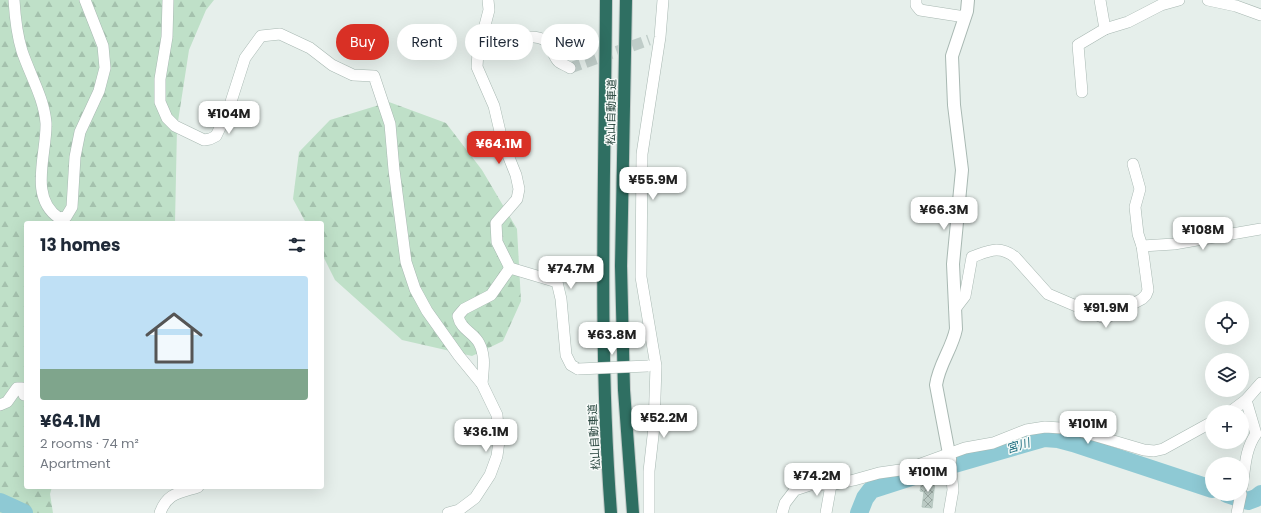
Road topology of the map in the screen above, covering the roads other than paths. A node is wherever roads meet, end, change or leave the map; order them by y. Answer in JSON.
{"nodes":[{"id":1,"x":14,"y":0,"type":"edge"},
{"id":2,"x":85,"y":0,"type":"edge"},
{"id":3,"x":168,"y":0,"type":"edge"},
{"id":4,"x":488,"y":0,"type":"edge"},
{"id":5,"x":606,"y":0,"type":"edge"},
{"id":6,"x":626,"y":0,"type":"edge"},
{"id":7,"x":663,"y":0,"type":"edge"},
{"id":8,"x":916,"y":0,"type":"edge"},
{"id":9,"x":968,"y":0,"type":"edge"},
{"id":10,"x":1100,"y":0,"type":"edge"},
{"id":11,"x":1179,"y":0,"type":"edge"},
{"id":12,"x":1208,"y":0,"type":"edge"},
{"id":13,"x":1261,"y":15,"type":"edge"},
{"id":14,"x":965,"y":17,"type":"junction"},
{"id":15,"x":485,"y":24,"type":"edge"},
{"id":16,"x":1105,"y":29,"type":"junction"},
{"id":17,"x":533,"y":38,"type":"edge"},
{"id":18,"x":477,"y":60,"type":"edge"},
{"id":19,"x":570,"y":68,"type":"dead end"},
{"id":20,"x":1082,"y":92,"type":"dead end"},
{"id":21,"x":1133,"y":164,"type":"dead end"},
{"id":22,"x":1261,"y":229,"type":"edge"},
{"id":23,"x":1142,"y":246,"type":"junction"},
{"id":24,"x":510,"y":268,"type":"junction"},
{"id":25,"x":955,"y":309,"type":"junction"},
{"id":26,"x":652,"y":366,"type":"junction"},
{"id":27,"x":1261,"y":383,"type":"edge"},
{"id":28,"x":482,"y":384,"type":"junction"},
{"id":29,"x":24,"y":395,"type":"edge"},
{"id":30,"x":1246,"y":400,"type":"junction"},
{"id":31,"x":0,"y":405,"type":"edge"},
{"id":32,"x":1239,"y":405,"type":"edge"},
{"id":33,"x":1205,"y":426,"type":"edge"},
{"id":34,"x":1247,"y":457,"type":"edge"},
{"id":35,"x":950,"y":461,"type":"junction"},
{"id":36,"x":831,"y":485,"type":"junction"},
{"id":37,"x":192,"y":489,"type":"edge"},
{"id":38,"x":1239,"y":501,"type":"edge"},
{"id":39,"x":160,"y":513,"type":"edge"},
{"id":40,"x":448,"y":513,"type":"edge"},
{"id":41,"x":611,"y":513,"type":"edge"},
{"id":42,"x":633,"y":513,"type":"edge"},
{"id":43,"x":649,"y":513,"type":"edge"},
{"id":44,"x":782,"y":513,"type":"edge"},
{"id":45,"x":826,"y":513,"type":"edge"},
{"id":46,"x":949,"y":513,"type":"edge"},
{"id":47,"x":1237,"y":513,"type":"edge"}],
"edges":[{"from":1,"to":2,"type":"street"},
{"from":3,"to":28,"type":"street"},
{"from":4,"to":15,"type":"street"},
{"from":5,"to":41,"type":"highway","name":"松山自動車道"},
{"from":6,"to":42,"type":"highway","name":"松山自動車道"},
{"from":7,"to":26,"type":"street"},
{"from":8,"to":14,"type":"street"},
{"from":9,"to":14,"type":"street"},
{"from":10,"to":16,"type":"street"},
{"from":11,"to":16,"type":"street"},
{"from":12,"to":13,"type":"street"},
{"from":14,"to":25,"type":"street"},
{"from":16,"to":20,"type":"street"},
{"from":17,"to":19,"type":"street"},
{"from":18,"to":24,"type":"street"},
{"from":21,"to":23,"type":"street"},
{"from":22,"to":23,"type":"street"},
{"from":23,"to":25,"type":"street"},
{"from":24,"to":26,"type":"street","bridge":true},
{"from":24,"to":28,"type":"street"},
{"from":25,"to":35,"type":"street"},
{"from":26,"to":43,"type":"street"},
{"from":27,"to":30,"type":"street"},
{"from":28,"to":40,"type":"street"},
{"from":29,"to":31,"type":"street"},
{"from":30,"to":32,"type":"street"},
{"from":30,"to":34,"type":"street"},
{"from":33,"to":35,"type":"street"},
{"from":35,"to":36,"type":"street"},
{"from":35,"to":46,"type":"street"},
{"from":36,"to":44,"type":"street"},
{"from":36,"to":45,"type":"street"},
{"from":37,"to":39,"type":"street"},
{"from":38,"to":47,"type":"street"}]}
